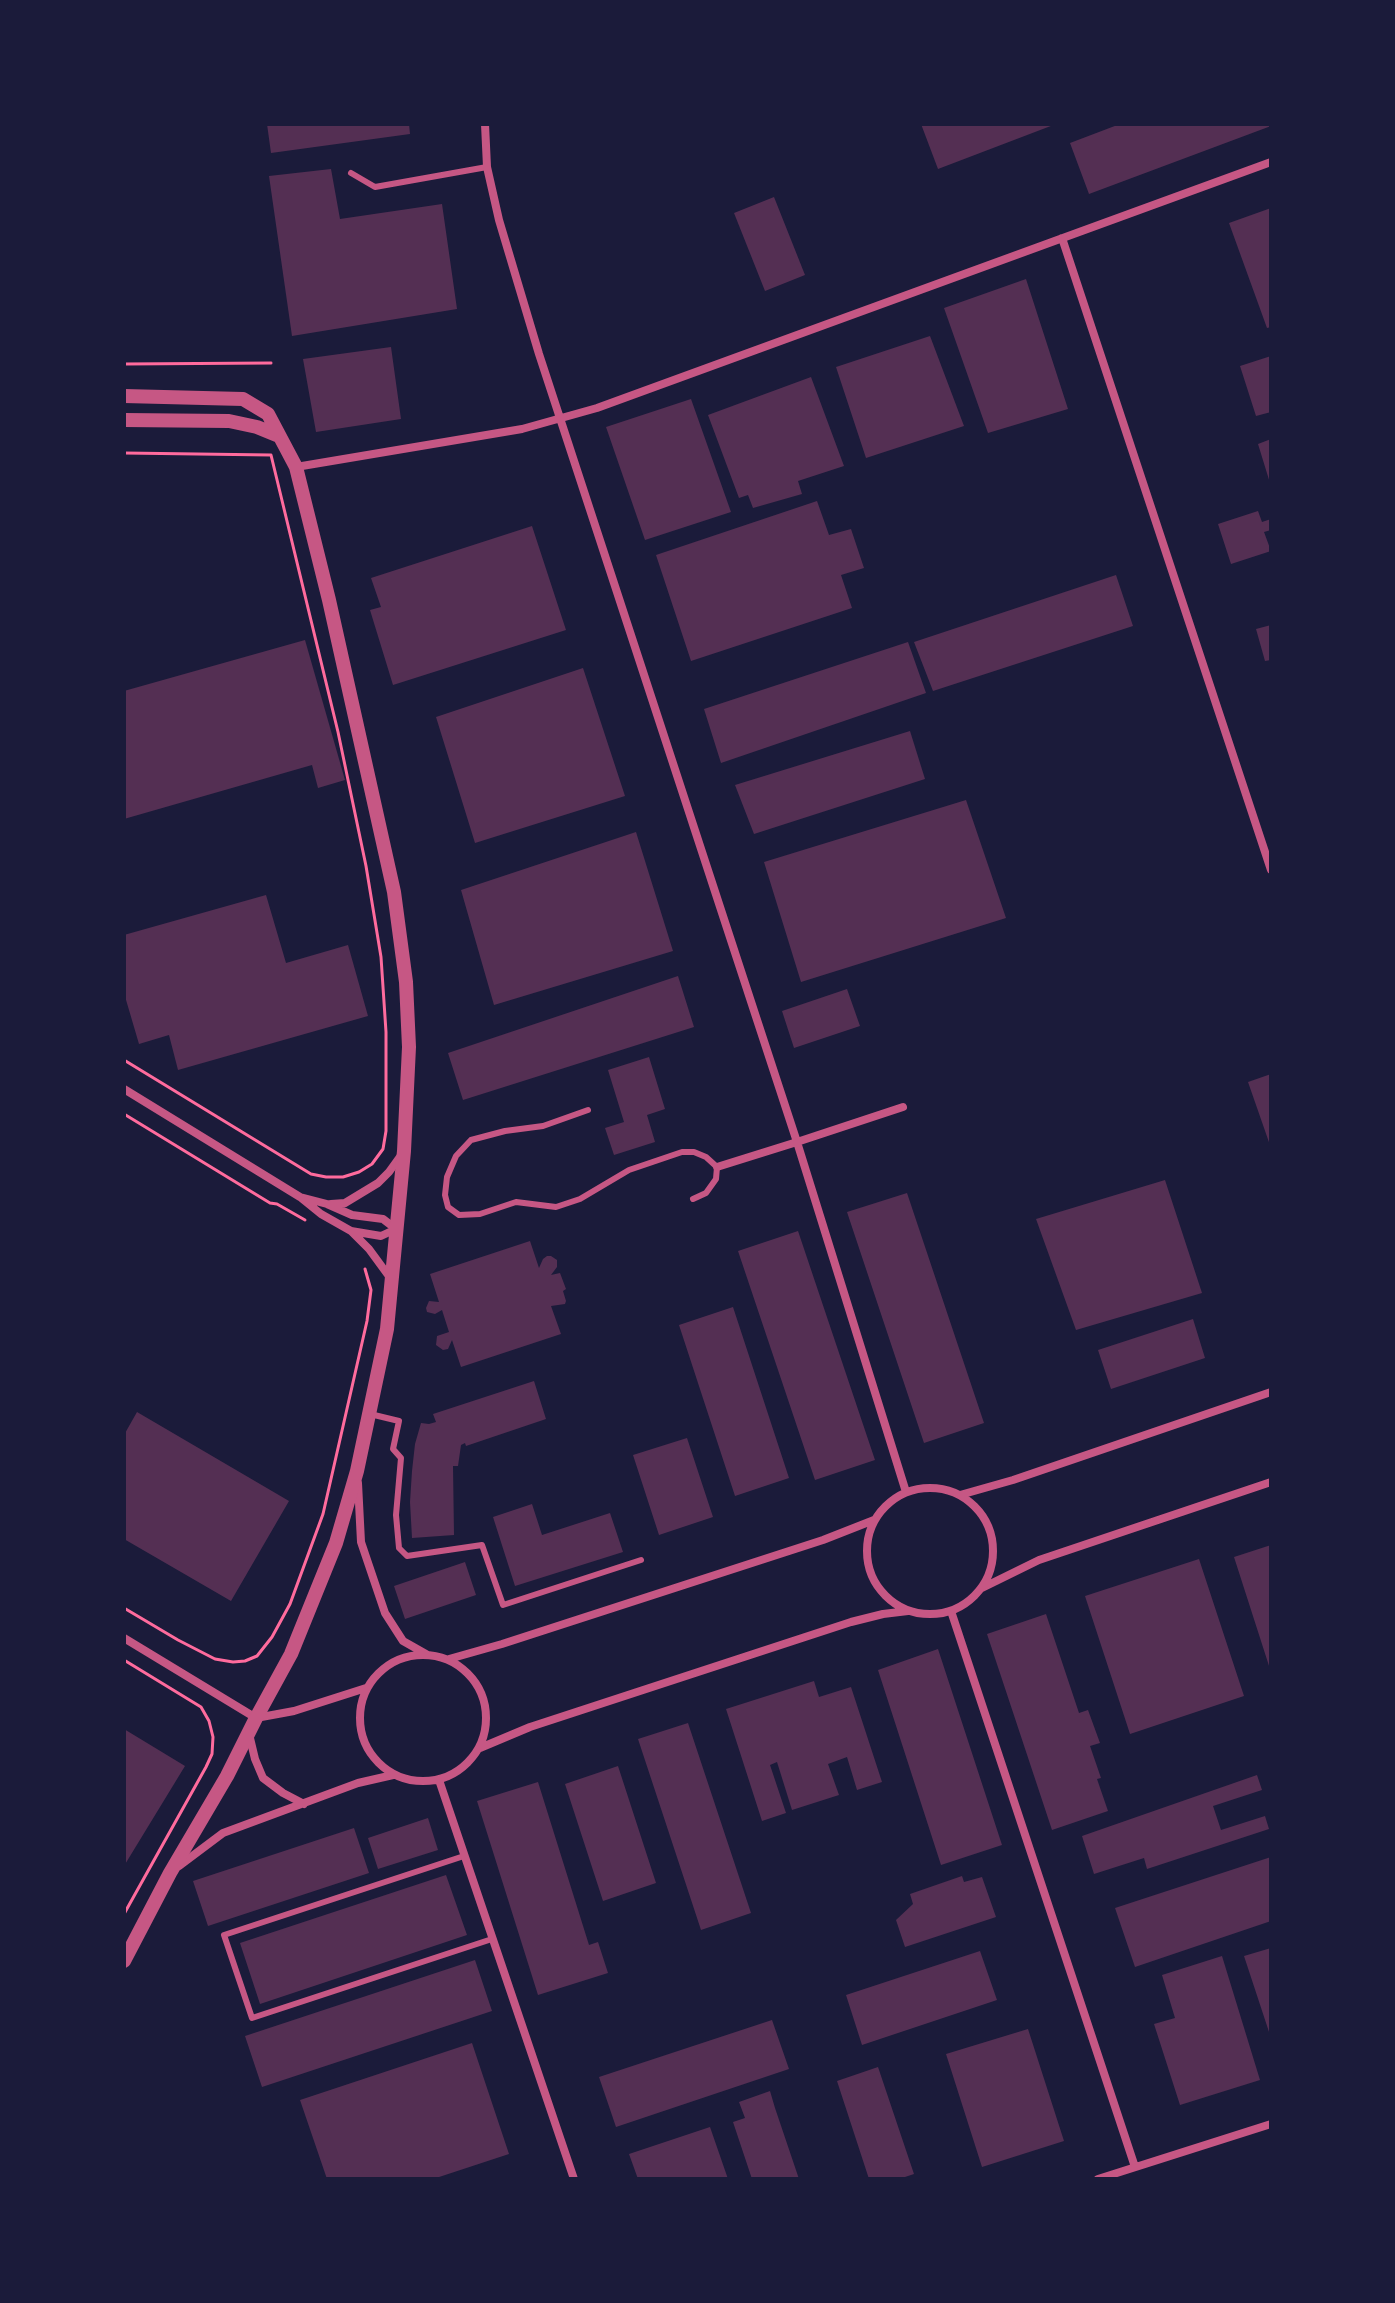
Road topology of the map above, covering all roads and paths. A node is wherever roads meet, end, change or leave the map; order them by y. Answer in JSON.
{"nodes":[{"id":1,"x":485,"y":124,"type":"edge"},
{"id":2,"x":1271,"y":162,"type":"edge"},
{"id":3,"x":487,"y":167,"type":"junction"},
{"id":4,"x":351,"y":173,"type":"dead end"},
{"id":5,"x":1062,"y":238,"type":"junction"},
{"id":6,"x":271,"y":363,"type":"dead end"},
{"id":7,"x":124,"y":364,"type":"edge"},
{"id":8,"x":124,"y":396,"type":"edge"},
{"id":9,"x":561,"y":419,"type":"junction"},
{"id":10,"x":124,"y":420,"type":"edge"},
{"id":11,"x":279,"y":436,"type":"junction"},
{"id":12,"x":124,"y":453,"type":"edge"},
{"id":13,"x":296,"y":467,"type":"junction"},
{"id":14,"x":1271,"y":870,"type":"edge"},
{"id":15,"x":124,"y":1060,"type":"edge"},
{"id":16,"x":124,"y":1089,"type":"edge"},
{"id":17,"x":903,"y":1107,"type":"dead end"},
{"id":18,"x":588,"y":1110,"type":"dead end"},
{"id":19,"x":124,"y":1114,"type":"edge"},
{"id":20,"x":797,"y":1142,"type":"junction"},
{"id":21,"x":404,"y":1151,"type":"junction"},
{"id":22,"x":717,"y":1167,"type":"junction"},
{"id":23,"x":300,"y":1197,"type":"junction"},
{"id":24,"x":693,"y":1199,"type":"dead end"},
{"id":25,"x":327,"y":1204,"type":"junction"},
{"id":26,"x":305,"y":1220,"type":"dead end"},
{"id":27,"x":396,"y":1229,"type":"junction"},
{"id":28,"x":351,"y":1231,"type":"junction"},
{"id":29,"x":362,"y":1262,"type":"dead end"},
{"id":30,"x":391,"y":1279,"type":"junction"},
{"id":31,"x":1271,"y":1392,"type":"edge"},
{"id":32,"x":368,"y":1414,"type":"junction"},
{"id":33,"x":357,"y":1471,"type":"junction"},
{"id":34,"x":1271,"y":1482,"type":"edge"},
{"id":35,"x":906,"y":1492,"type":"junction"},
{"id":36,"x":960,"y":1495,"type":"junction"},
{"id":37,"x":874,"y":1520,"type":"junction"},
{"id":38,"x":641,"y":1560,"type":"dead end"},
{"id":39,"x":981,"y":1589,"type":"junction"},
{"id":40,"x":124,"y":1608,"type":"edge"},
{"id":41,"x":908,"y":1611,"type":"junction"},
{"id":42,"x":951,"y":1611,"type":"junction"},
{"id":43,"x":124,"y":1638,"type":"edge"},
{"id":44,"x":427,"y":1654,"type":"junction"},
{"id":45,"x":449,"y":1659,"type":"junction"},
{"id":46,"x":124,"y":1660,"type":"edge"},
{"id":47,"x":366,"y":1688,"type":"junction"},
{"id":48,"x":256,"y":1718,"type":"junction"},
{"id":49,"x":249,"y":1733,"type":"junction"},
{"id":50,"x":480,"y":1748,"type":"junction"},
{"id":51,"x":393,"y":1775,"type":"junction"},
{"id":52,"x":439,"y":1780,"type":"junction"},
{"id":53,"x":304,"y":1804,"type":"junction"},
{"id":54,"x":464,"y":1856,"type":"junction"},
{"id":55,"x":170,"y":1873,"type":"junction"},
{"id":56,"x":124,"y":1914,"type":"edge"},
{"id":57,"x":492,"y":1939,"type":"junction"},
{"id":58,"x":124,"y":1961,"type":"edge"},
{"id":59,"x":1271,"y":2124,"type":"edge"},
{"id":60,"x":1135,"y":2167,"type":"junction"},
{"id":61,"x":574,"y":2179,"type":"edge"},
{"id":62,"x":1098,"y":2179,"type":"edge"}],
"edges":[{"from":1,"to":3,"type":"street"},
{"from":2,"to":5,"type":"street"},
{"from":3,"to":4,"type":"lane"},
{"from":3,"to":9,"type":"street"},
{"from":5,"to":9,"type":"street"},
{"from":5,"to":14,"type":"street"},
{"from":6,"to":7,"type":"path"},
{"from":8,"to":11,"type":"street"},
{"from":9,"to":13,"type":"street"},
{"from":9,"to":20,"type":"street"},
{"from":10,"to":11,"type":"street"},
{"from":11,"to":13,"type":"street"},
{"from":12,"to":15,"type":"path"},
{"from":13,"to":21,"type":"street"},
{"from":16,"to":23,"type":"street"},
{"from":17,"to":20,"type":"street"},
{"from":18,"to":22,"type":"lane"},
{"from":19,"to":26,"type":"path"},
{"from":20,"to":22,"type":"street"},
{"from":20,"to":35,"type":"street"},
{"from":21,"to":25,"type":"street"},
{"from":21,"to":27,"type":"street"},
{"from":22,"to":24,"type":"lane"},
{"from":23,"to":25,"type":"street"},
{"from":23,"to":28,"type":"street"},
{"from":25,"to":27,"type":"street"},
{"from":27,"to":28,"type":"street"},
{"from":27,"to":30,"type":"street"},
{"from":28,"to":30,"type":"street"},
{"from":29,"to":40,"type":"path"},
{"from":30,"to":32,"type":"street"},
{"from":31,"to":36,"type":"street"},
{"from":32,"to":33,"type":"street"},
{"from":32,"to":38,"type":"lane"},
{"from":33,"to":44,"type":"street"},
{"from":33,"to":48,"type":"street"},
{"from":34,"to":39,"type":"street"},
{"from":35,"to":36,"type":"street"},
{"from":35,"to":37,"type":"street"},
{"from":36,"to":39,"type":"street"},
{"from":37,"to":41,"type":"street"},
{"from":37,"to":45,"type":"street"},
{"from":39,"to":42,"type":"street"},
{"from":41,"to":42,"type":"street"},
{"from":41,"to":50,"type":"street"},
{"from":42,"to":60,"type":"street"},
{"from":43,"to":48,"type":"street"},
{"from":44,"to":45,"type":"street"},
{"from":44,"to":47,"type":"street"},
{"from":45,"to":50,"type":"street"},
{"from":46,"to":56,"type":"path"},
{"from":47,"to":48,"type":"street"},
{"from":47,"to":51,"type":"street"},
{"from":48,"to":49,"type":"street"},
{"from":49,"to":53,"type":"street"},
{"from":49,"to":55,"type":"street"},
{"from":50,"to":52,"type":"street"},
{"from":51,"to":52,"type":"street"},
{"from":51,"to":53,"type":"street"},
{"from":52,"to":54,"type":"street"},
{"from":53,"to":55,"type":"street"},
{"from":54,"to":57,"type":"street"},
{"from":54,"to":57,"type":"lane"},
{"from":55,"to":58,"type":"street"},
{"from":57,"to":61,"type":"street"},
{"from":59,"to":60,"type":"street"},
{"from":60,"to":62,"type":"street"}]}
